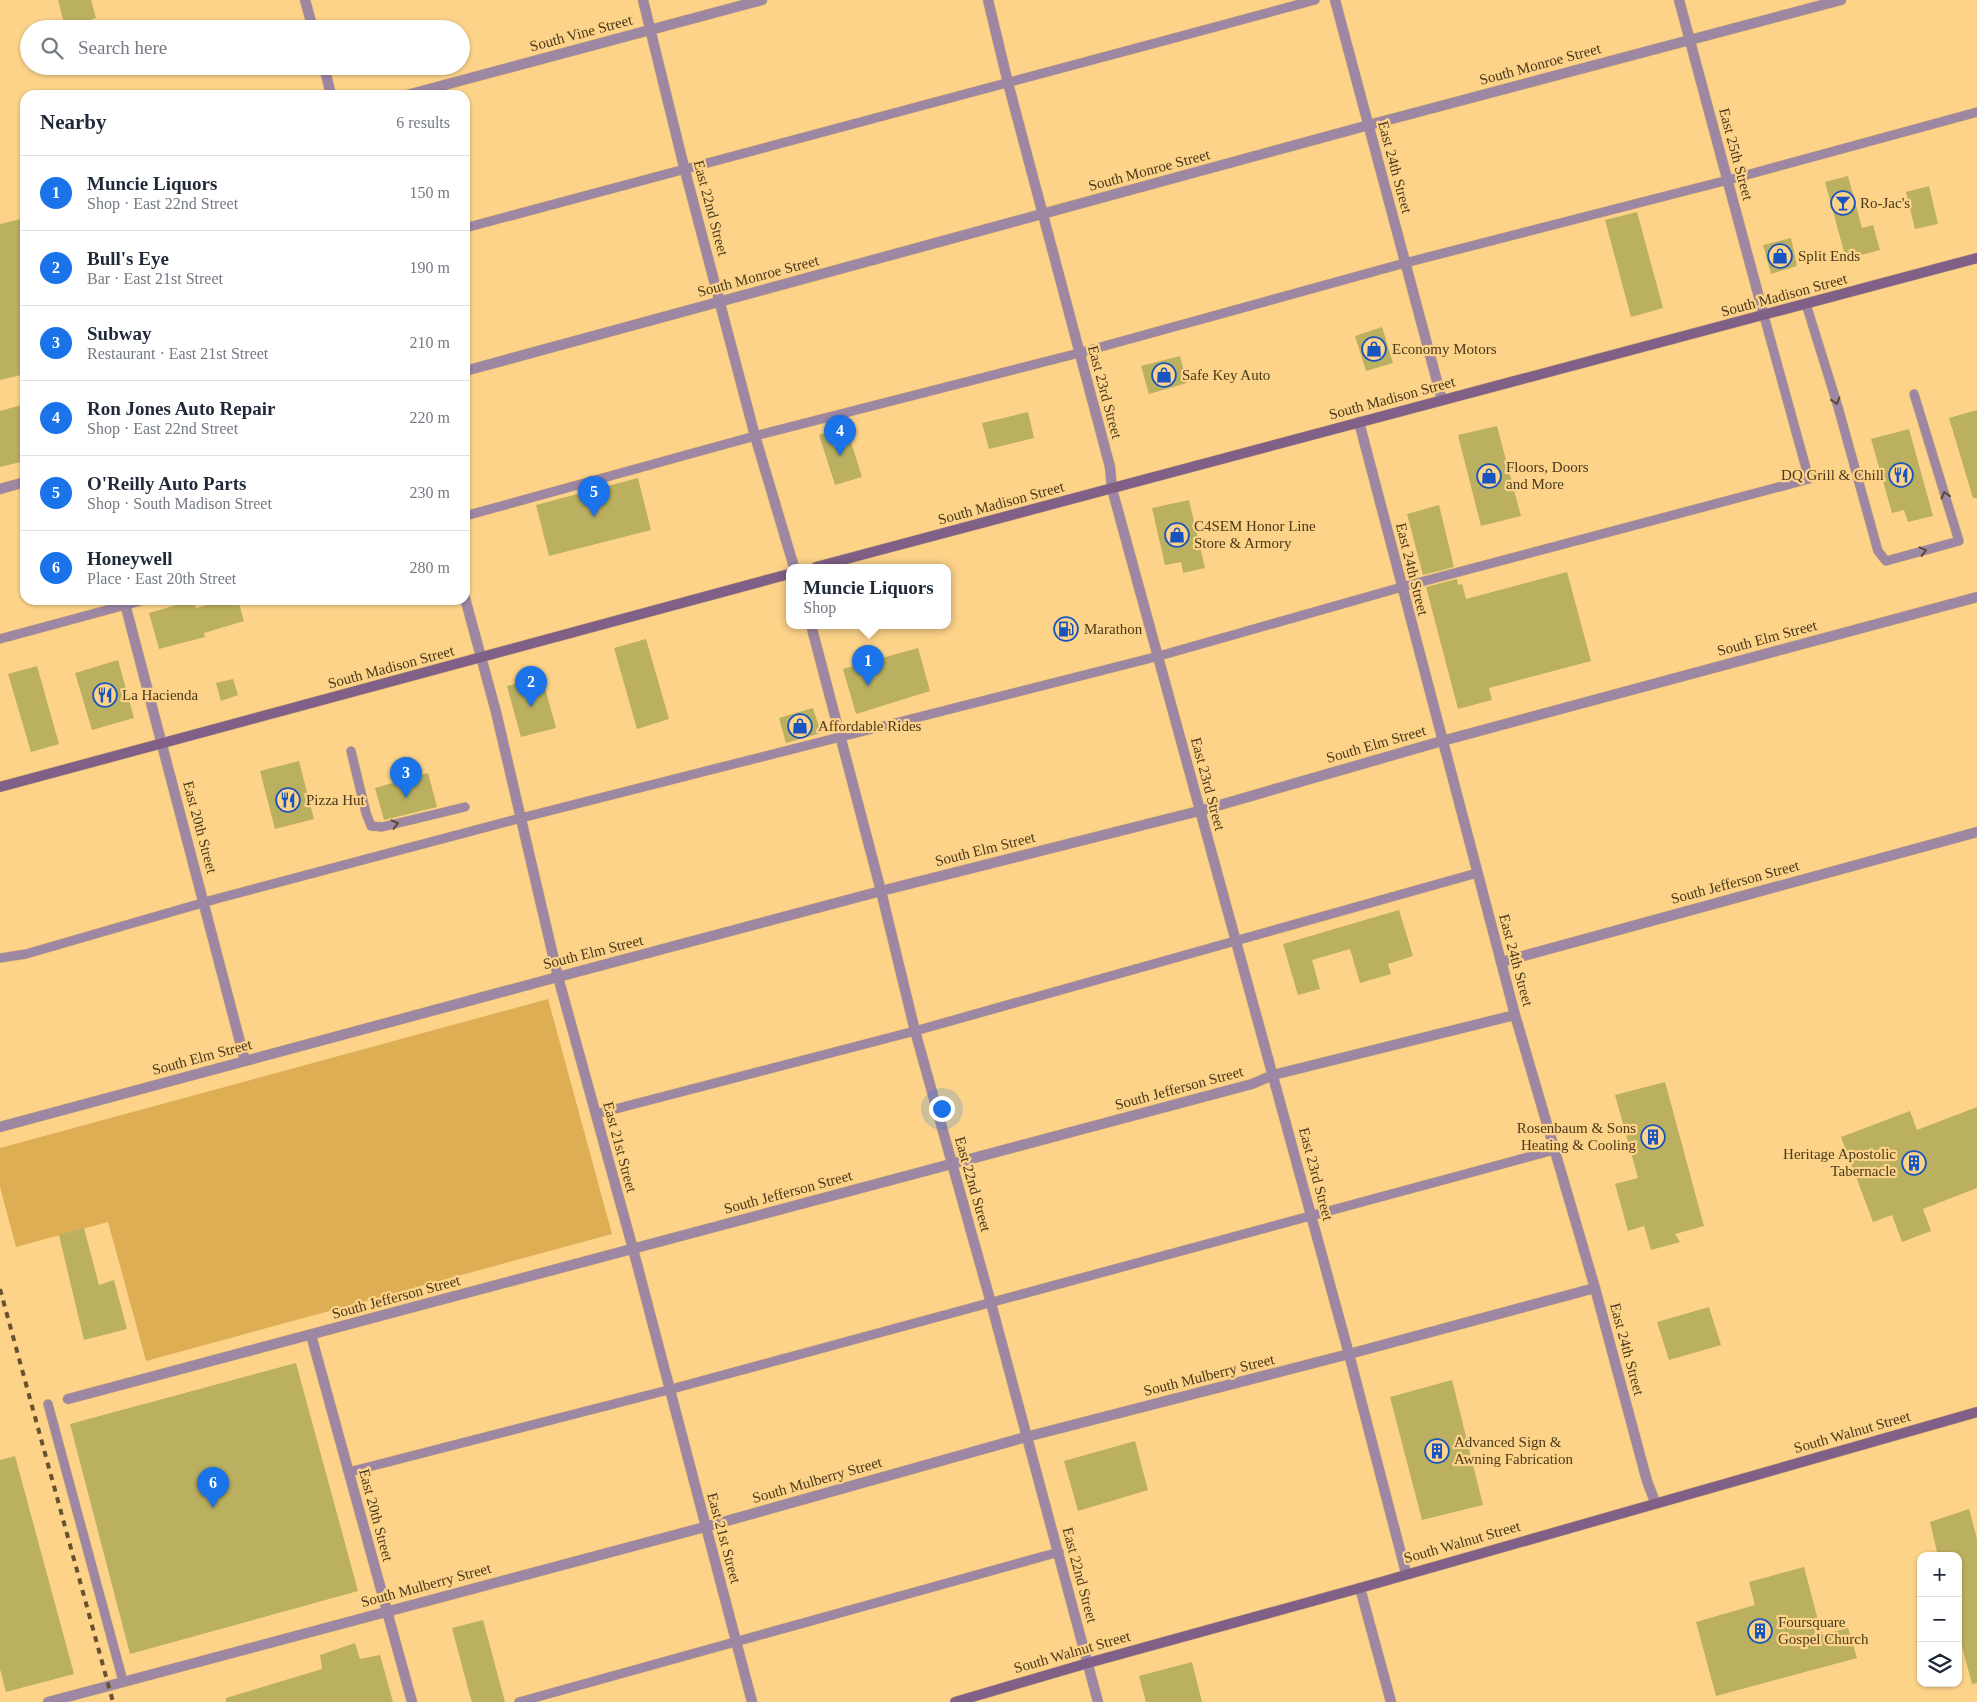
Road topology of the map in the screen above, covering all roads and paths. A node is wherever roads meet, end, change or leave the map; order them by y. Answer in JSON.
{"nodes":[{"id":1,"x":305,"y":0,"type":"edge"},
{"id":2,"x":643,"y":0,"type":"edge"},
{"id":3,"x":762,"y":0,"type":"edge"},
{"id":4,"x":988,"y":0,"type":"edge"},
{"id":5,"x":1315,"y":0,"type":"edge"},
{"id":6,"x":1335,"y":0,"type":"edge"},
{"id":7,"x":1679,"y":0,"type":"edge"},
{"id":8,"x":1841,"y":0,"type":"edge"},
{"id":9,"x":311,"y":20,"type":"edge"},
{"id":10,"x":651,"y":29,"type":"junction"},
{"id":11,"x":1690,"y":40,"type":"junction"},
{"id":12,"x":326,"y":75,"type":"edge"},
{"id":13,"x":1008,"y":83,"type":"junction"},
{"id":14,"x":331,"y":90,"type":"edge"},
{"id":15,"x":426,"y":90,"type":"edge"},
{"id":16,"x":1977,"y":112,"type":"edge"},
{"id":17,"x":1369,"y":125,"type":"junction"},
{"id":18,"x":684,"y":167,"type":"junction"},
{"id":19,"x":1728,"y":180,"type":"junction"},
{"id":20,"x":1044,"y":214,"type":"junction"},
{"id":21,"x":470,"y":227,"type":"edge"},
{"id":22,"x":1977,"y":258,"type":"edge"},
{"id":23,"x":1406,"y":263,"type":"junction"},
{"id":24,"x":721,"y":302,"type":"junction"},
{"id":25,"x":1806,"y":304,"type":"junction"},
{"id":26,"x":1764,"y":316,"type":"junction"},
{"id":27,"x":1080,"y":353,"type":"junction"},
{"id":28,"x":470,"y":369,"type":"edge"},
{"id":29,"x":1914,"y":394,"type":"dead end"},
{"id":30,"x":1442,"y":400,"type":"junction"},
{"id":31,"x":1360,"y":422,"type":"junction"},
{"id":32,"x":755,"y":436,"type":"junction"},
{"id":33,"x":20,"y":483,"type":"edge"},
{"id":34,"x":0,"y":489,"type":"edge"},
{"id":35,"x":1112,"y":489,"type":"junction"},
{"id":36,"x":470,"y":515,"type":"edge"},
{"id":37,"x":793,"y":564,"type":"edge"},
{"id":38,"x":827,"y":564,"type":"edge"},
{"id":39,"x":786,"y":575,"type":"edge"},
{"id":40,"x":1402,"y":587,"type":"junction"},
{"id":41,"x":1977,"y":598,"type":"edge"},
{"id":42,"x":115,"y":605,"type":"edge"},
{"id":43,"x":126,"y":605,"type":"edge"},
{"id":44,"x":467,"y":605,"type":"edge"},
{"id":45,"x":812,"y":629,"type":"edge"},
{"id":46,"x":0,"y":639,"type":"edge"},
{"id":47,"x":1159,"y":656,"type":"junction"},
{"id":48,"x":481,"y":658,"type":"junction"},
{"id":49,"x":840,"y":737,"type":"junction"},
{"id":50,"x":1442,"y":741,"type":"junction"},
{"id":51,"x":162,"y":743,"type":"junction"},
{"id":52,"x":351,"y":751,"type":"dead end"},
{"id":53,"x":0,"y":787,"type":"edge"},
{"id":54,"x":465,"y":806,"type":"dead end"},
{"id":55,"x":1199,"y":811,"type":"junction"},
{"id":56,"x":521,"y":818,"type":"junction"},
{"id":57,"x":1977,"y":832,"type":"edge"},
{"id":58,"x":1477,"y":873,"type":"junction"},
{"id":59,"x":881,"y":891,"type":"junction"},
{"id":60,"x":204,"y":902,"type":"junction"},
{"id":61,"x":1235,"y":942,"type":"junction"},
{"id":62,"x":0,"y":958,"type":"edge"},
{"id":63,"x":1501,"y":962,"type":"junction"},
{"id":64,"x":558,"y":977,"type":"junction"},
{"id":65,"x":1514,"y":1015,"type":"junction"},
{"id":66,"x":915,"y":1031,"type":"junction"},
{"id":67,"x":246,"y":1061,"type":"junction"},
{"id":68,"x":1273,"y":1075,"type":"junction"},
{"id":69,"x":596,"y":1114,"type":"junction"},
{"id":70,"x":0,"y":1127,"type":"edge"},
{"id":71,"x":1554,"y":1150,"type":"junction"},
{"id":72,"x":951,"y":1164,"type":"junction"},
{"id":73,"x":1312,"y":1216,"type":"junction"},
{"id":74,"x":633,"y":1248,"type":"junction"},
{"id":75,"x":1595,"y":1288,"type":"junction"},
{"id":76,"x":992,"y":1303,"type":"junction"},
{"id":77,"x":312,"y":1335,"type":"junction"},
{"id":78,"x":1350,"y":1354,"type":"junction"},
{"id":79,"x":668,"y":1390,"type":"junction"},
{"id":80,"x":68,"y":1399,"type":"dead end"},
{"id":81,"x":48,"y":1404,"type":"dead end"},
{"id":82,"x":1977,"y":1412,"type":"edge"},
{"id":83,"x":1026,"y":1437,"type":"junction"},
{"id":84,"x":349,"y":1472,"type":"junction"},
{"id":85,"x":1655,"y":1502,"type":"junction"},
{"id":86,"x":706,"y":1527,"type":"junction"},
{"id":87,"x":1059,"y":1552,"type":"junction"},
{"id":88,"x":1406,"y":1573,"type":"junction"},
{"id":89,"x":1360,"y":1588,"type":"junction"},
{"id":90,"x":386,"y":1611,"type":"junction"},
{"id":91,"x":735,"y":1642,"type":"junction"},
{"id":92,"x":1088,"y":1663,"type":"junction"},
{"id":93,"x":123,"y":1681,"type":"junction"},
{"id":94,"x":48,"y":1702,"type":"edge"},
{"id":95,"x":412,"y":1702,"type":"edge"},
{"id":96,"x":519,"y":1702,"type":"edge"},
{"id":97,"x":752,"y":1702,"type":"edge"},
{"id":98,"x":955,"y":1702,"type":"edge"},
{"id":99,"x":1098,"y":1702,"type":"edge"},
{"id":100,"x":1391,"y":1702,"type":"edge"}],
"edges":[{"from":1,"to":9,"type":"street"},
{"from":2,"to":10,"type":"street","name":"East 22nd Street"},
{"from":3,"to":10,"type":"street","name":"South Vine Street"},
{"from":4,"to":13,"type":"street","name":"East 23rd Street"},
{"from":5,"to":13,"type":"lane"},
{"from":6,"to":17,"type":"street","name":"East 24th Street"},
{"from":7,"to":11,"type":"street","name":"East 25th Street"},
{"from":8,"to":11,"type":"street","name":"South Monroe Street"},
{"from":10,"to":15,"type":"street","name":"South Vine Street"},
{"from":10,"to":18,"type":"street","name":"East 22nd Street"},
{"from":11,"to":17,"type":"street","name":"South Monroe Street"},
{"from":11,"to":19,"type":"street","name":"East 25th Street"},
{"from":12,"to":14,"type":"street"},
{"from":13,"to":18,"type":"lane"},
{"from":13,"to":20,"type":"street","name":"East 23rd Street"},
{"from":16,"to":19,"type":"lane"},
{"from":17,"to":20,"type":"street","name":"South Monroe Street"},
{"from":17,"to":23,"type":"street","name":"East 24th Street"},
{"from":18,"to":21,"type":"lane"},
{"from":18,"to":24,"type":"street","name":"East 22nd Street"},
{"from":19,"to":23,"type":"lane"},
{"from":19,"to":26,"type":"street","name":"East 25th Street"},
{"from":20,"to":24,"type":"street","name":"South Monroe Street"},
{"from":20,"to":27,"type":"street","name":"East 23rd Street"},
{"from":22,"to":25,"type":"main road","name":"South Madison Street"},
{"from":23,"to":27,"type":"lane"},
{"from":23,"to":30,"type":"street","name":"East 24th Street"},
{"from":24,"to":28,"type":"street","name":"South Monroe Street"},
{"from":24,"to":32,"type":"street","name":"East 22nd Street"},
{"from":25,"to":26,"type":"main road","name":"South Madison Street"},
{"from":25,"to":29,"type":"lane","one_way":true},
{"from":26,"to":30,"type":"main road","name":"South Madison Street"},
{"from":26,"to":40,"type":"lane"},
{"from":27,"to":32,"type":"lane"},
{"from":27,"to":35,"type":"street","name":"East 23rd Street"},
{"from":30,"to":31,"type":"main road","name":"South Madison Street"},
{"from":31,"to":35,"type":"main road","name":"South Madison Street"},
{"from":31,"to":40,"type":"street","name":"East 24th Street"},
{"from":32,"to":36,"type":"lane"},
{"from":32,"to":37,"type":"street","name":"East 22nd Street"},
{"from":33,"to":34,"type":"street"},
{"from":35,"to":38,"type":"main road","name":"South Madison Street"},
{"from":35,"to":47,"type":"street","name":"East 23rd Street"},
{"from":39,"to":48,"type":"main road","name":"South Madison Street"},
{"from":40,"to":47,"type":"lane"},
{"from":40,"to":50,"type":"street","name":"East 24th Street"},
{"from":41,"to":50,"type":"street","name":"South Elm Street"},
{"from":42,"to":46,"type":"lane"},
{"from":43,"to":51,"type":"street","name":"East 20th Street"},
{"from":44,"to":48,"type":"street","name":"East 21st Street"},
{"from":45,"to":49,"type":"street","name":"East 22nd Street"},
{"from":47,"to":49,"type":"lane"},
{"from":47,"to":55,"type":"street","name":"East 23rd Street"},
{"from":48,"to":51,"type":"main road","name":"South Madison Street"},
{"from":48,"to":56,"type":"street","name":"East 21st Street"},
{"from":49,"to":56,"type":"lane"},
{"from":49,"to":59,"type":"street","name":"East 22nd Street"},
{"from":50,"to":55,"type":"street","name":"South Elm Street"},
{"from":50,"to":58,"type":"street","name":"East 24th Street"},
{"from":51,"to":53,"type":"main road","name":"South Madison Street"},
{"from":51,"to":60,"type":"street","name":"East 20th Street"},
{"from":52,"to":54,"type":"lane","one_way":true},
{"from":55,"to":59,"type":"street","name":"South Elm Street"},
{"from":55,"to":61,"type":"street","name":"East 23rd Street"},
{"from":56,"to":60,"type":"lane"},
{"from":56,"to":64,"type":"street","name":"East 21st Street"},
{"from":57,"to":63,"type":"street","name":"South Jefferson Street"},
{"from":58,"to":61,"type":"lane"},
{"from":58,"to":63,"type":"street","name":"East 24th Street"},
{"from":59,"to":64,"type":"street","name":"South Elm Street"},
{"from":59,"to":66,"type":"street","name":"East 22nd Street"},
{"from":60,"to":62,"type":"lane"},
{"from":60,"to":67,"type":"street","name":"East 20th Street"},
{"from":61,"to":66,"type":"lane"},
{"from":61,"to":68,"type":"street","name":"East 23rd Street"},
{"from":63,"to":65,"type":"street","name":"East 24th Street"},
{"from":64,"to":67,"type":"street","name":"South Elm Street"},
{"from":64,"to":69,"type":"street","name":"East 21st Street"},
{"from":65,"to":68,"type":"street","name":"South Jefferson Street"},
{"from":65,"to":71,"type":"street","name":"East 24th Street"},
{"from":66,"to":69,"type":"lane"},
{"from":66,"to":72,"type":"street","name":"East 22nd Street"},
{"from":67,"to":70,"type":"street","name":"South Elm Street"},
{"from":68,"to":72,"type":"street","name":"South Jefferson Street"},
{"from":68,"to":73,"type":"street","name":"East 23rd Street"},
{"from":69,"to":74,"type":"street","name":"East 21st Street"},
{"from":71,"to":73,"type":"lane"},
{"from":71,"to":75,"type":"street","name":"East 24th Street"},
{"from":72,"to":74,"type":"street","name":"South Jefferson Street"},
{"from":72,"to":76,"type":"street","name":"East 22nd Street"},
{"from":73,"to":76,"type":"lane"},
{"from":73,"to":78,"type":"street","name":"East 23rd Street"},
{"from":74,"to":77,"type":"street","name":"South Jefferson Street"},
{"from":74,"to":79,"type":"street","name":"East 21st Street"},
{"from":75,"to":78,"type":"street","name":"South Mulberry Street"},
{"from":75,"to":85,"type":"street","name":"East 24th Street"},
{"from":76,"to":79,"type":"lane"},
{"from":76,"to":83,"type":"street","name":"East 22nd Street"},
{"from":77,"to":80,"type":"street","name":"South Jefferson Street"},
{"from":77,"to":84,"type":"street","name":"East 20th Street"},
{"from":78,"to":83,"type":"street","name":"South Mulberry Street"},
{"from":78,"to":88,"type":"street","name":"East 23rd Street"},
{"from":79,"to":84,"type":"lane"},
{"from":79,"to":86,"type":"street","name":"East 21st Street"},
{"from":81,"to":93,"type":"lane"},
{"from":82,"to":85,"type":"main road","name":"South Walnut Street"},
{"from":83,"to":86,"type":"street","name":"South Mulberry Street"},
{"from":83,"to":87,"type":"street","name":"East 22nd Street"},
{"from":84,"to":90,"type":"street","name":"East 20th Street"},
{"from":85,"to":88,"type":"main road","name":"South Walnut Street"},
{"from":86,"to":90,"type":"street","name":"South Mulberry Street"},
{"from":86,"to":91,"type":"street","name":"East 21st Street"},
{"from":87,"to":91,"type":"lane"},
{"from":87,"to":92,"type":"street","name":"East 22nd Street"},
{"from":88,"to":89,"type":"main road","name":"South Walnut Street"},
{"from":89,"to":92,"type":"main road","name":"South Walnut Street"},
{"from":89,"to":100,"type":"street"},
{"from":90,"to":93,"type":"street","name":"South Mulberry Street"},
{"from":90,"to":95,"type":"street","name":"East 20th Street"},
{"from":91,"to":96,"type":"lane"},
{"from":91,"to":97,"type":"street","name":"East 21st Street"},
{"from":92,"to":98,"type":"main road","name":"South Walnut Street"},
{"from":92,"to":99,"type":"street","name":"East 22nd Street"},
{"from":93,"to":94,"type":"street","name":"South Mulberry Street"}]}
